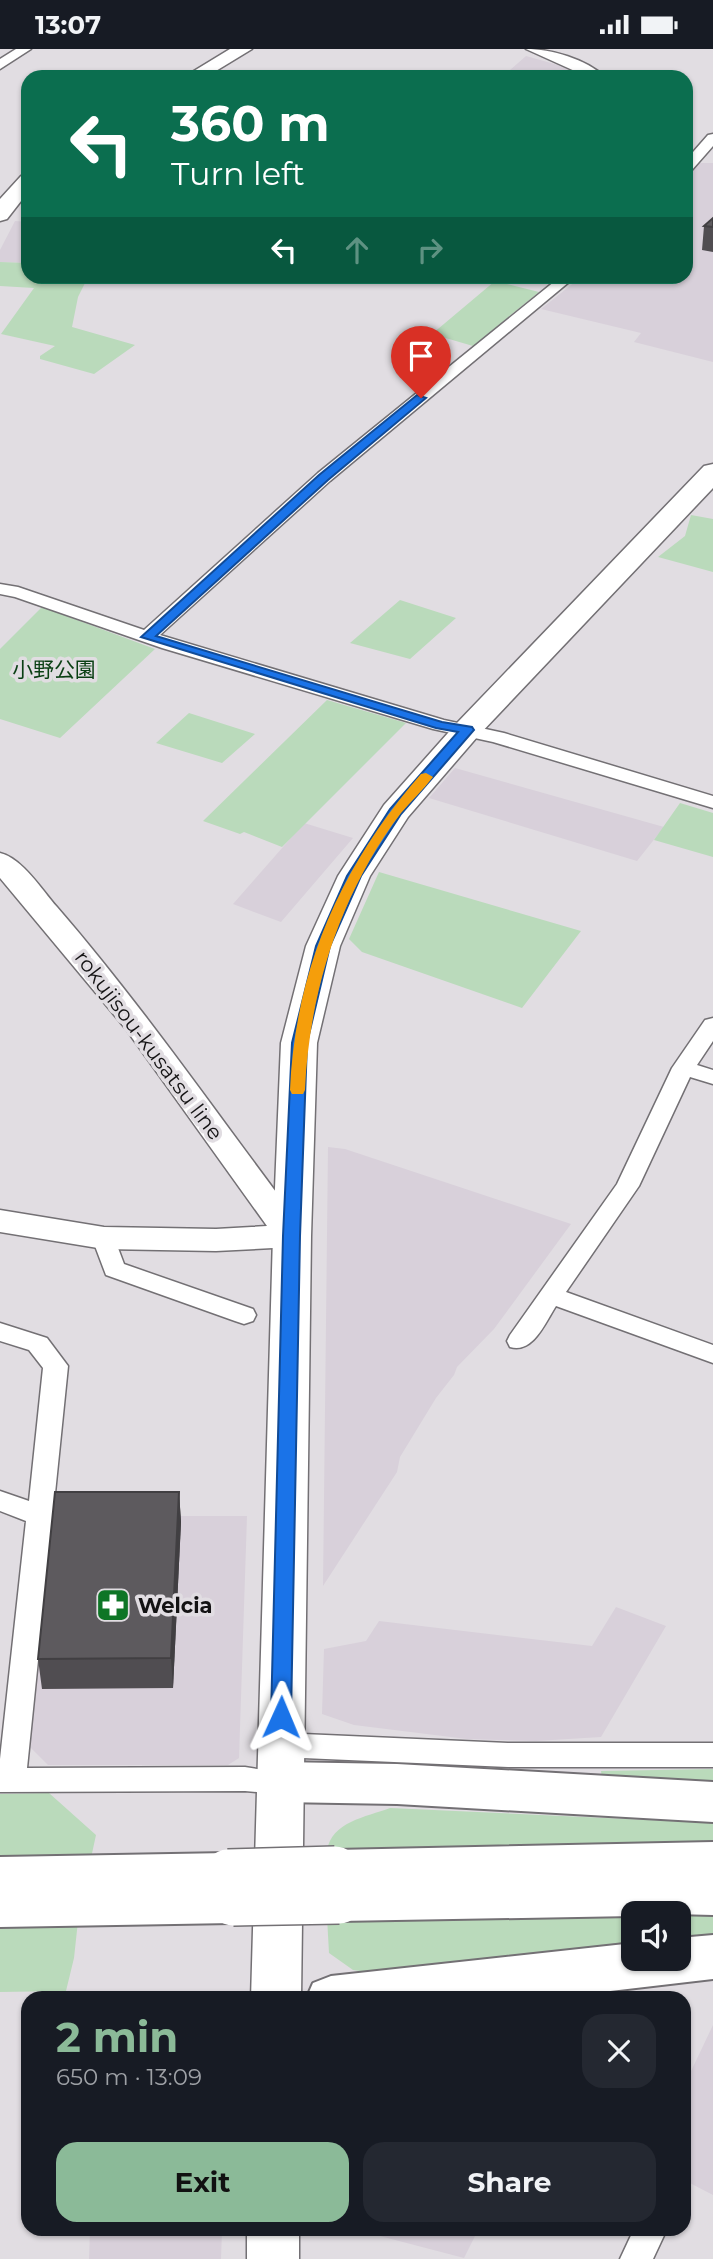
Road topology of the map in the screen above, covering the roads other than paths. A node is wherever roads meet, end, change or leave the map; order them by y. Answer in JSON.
{"nodes":[{"id":1,"x":25,"y":49,"type":"edge"},
{"id":2,"x":243,"y":49,"type":"edge"},
{"id":3,"x":532,"y":49,"type":"edge"},
{"id":4,"x":0,"y":65,"type":"edge"},
{"id":5,"x":206,"y":70,"type":"edge"},
{"id":6,"x":585,"y":70,"type":"edge"},
{"id":7,"x":706,"y":145,"type":"edge"},
{"id":8,"x":693,"y":160,"type":"edge"},
{"id":9,"x":21,"y":188,"type":"edge"},
{"id":10,"x":0,"y":215,"type":"edge"},
{"id":11,"x":559,"y":284,"type":"edge"},
{"id":12,"x":713,"y":472,"type":"edge"},
{"id":13,"x":0,"y":589,"type":"edge"},
{"id":14,"x":148,"y":637,"type":"junction"},
{"id":15,"x":467,"y":730,"type":"junction"},
{"id":16,"x":713,"y":802,"type":"edge"},
{"id":17,"x":0,"y":861,"type":"edge"},
{"id":18,"x":713,"y":1025,"type":"edge"},
{"id":19,"x":683,"y":1067,"type":"junction"},
{"id":20,"x":713,"y":1077,"type":"edge"},
{"id":21,"x":0,"y":1220,"type":"edge"},
{"id":22,"x":292,"y":1236,"type":"junction"},
{"id":23,"x":104,"y":1238,"type":"junction"},
{"id":24,"x":551,"y":1295,"type":"junction"},
{"id":25,"x":244,"y":1315,"type":"dead end"},
{"id":26,"x":0,"y":1332,"type":"edge"},
{"id":27,"x":519,"y":1341,"type":"dead end"},
{"id":28,"x":710,"y":1347,"type":"edge"},
{"id":29,"x":0,"y":1501,"type":"edge"},
{"id":30,"x":39,"y":1514,"type":"junction"},
{"id":31,"x":713,"y":1755,"type":"edge"},
{"id":32,"x":280,"y":1764,"type":"junction"},
{"id":33,"x":6,"y":1779,"type":"edge"},
{"id":34,"x":713,"y":1802,"type":"edge"},
{"id":35,"x":713,"y":1863,"type":"edge"},
{"id":36,"x":0,"y":1878,"type":"edge"},
{"id":37,"x":337,"y":1885,"type":"junction"},
{"id":38,"x":230,"y":1887,"type":"junction"},
{"id":39,"x":713,"y":1892,"type":"edge"},
{"id":40,"x":0,"y":1905,"type":"edge"},
{"id":41,"x":713,"y":1957,"type":"edge"},
{"id":42,"x":276,"y":1991,"type":"edge"},
{"id":43,"x":404,"y":1991,"type":"edge"},
{"id":44,"x":273,"y":2236,"type":"edge"},
{"id":45,"x":648,"y":2236,"type":"edge"},
{"id":46,"x":273,"y":2259,"type":"edge"},
{"id":47,"x":636,"y":2259,"type":"edge"}],
"edges":[{"from":1,"to":4,"type":"street"},
{"from":2,"to":5,"type":"main road"},
{"from":3,"to":6,"type":"street"},
{"from":7,"to":8,"type":"street"},
{"from":9,"to":10,"type":"main road"},
{"from":11,"to":14,"type":"street"},
{"from":12,"to":15,"type":"main road"},
{"from":13,"to":14,"type":"street"},
{"from":14,"to":15,"type":"street"},
{"from":15,"to":16,"type":"street"},
{"from":15,"to":22,"type":"main road"},
{"from":17,"to":22,"type":"main road","name":"rokujisou-kusatsu line"},
{"from":18,"to":19,"type":"street"},
{"from":19,"to":20,"type":"street"},
{"from":19,"to":24,"type":"street"},
{"from":21,"to":23,"type":"main road"},
{"from":22,"to":23,"type":"main road"},
{"from":22,"to":32,"type":"main road"},
{"from":23,"to":25,"type":"street"},
{"from":24,"to":27,"type":"street"},
{"from":24,"to":28,"type":"street"},
{"from":26,"to":30,"type":"street"},
{"from":29,"to":30,"type":"street"},
{"from":30,"to":33,"type":"street"},
{"from":31,"to":32,"type":"street"},
{"from":32,"to":33,"type":"street"},
{"from":32,"to":34,"type":"highway"},
{"from":32,"to":42,"type":"main road"},
{"from":35,"to":37,"type":"highway"},
{"from":36,"to":38,"type":"highway"},
{"from":37,"to":38,"type":"highway","bridge":true},
{"from":37,"to":39,"type":"highway"},
{"from":38,"to":40,"type":"highway"},
{"from":41,"to":43,"type":"highway"},
{"from":44,"to":46,"type":"main road"},
{"from":45,"to":47,"type":"street"}]}
